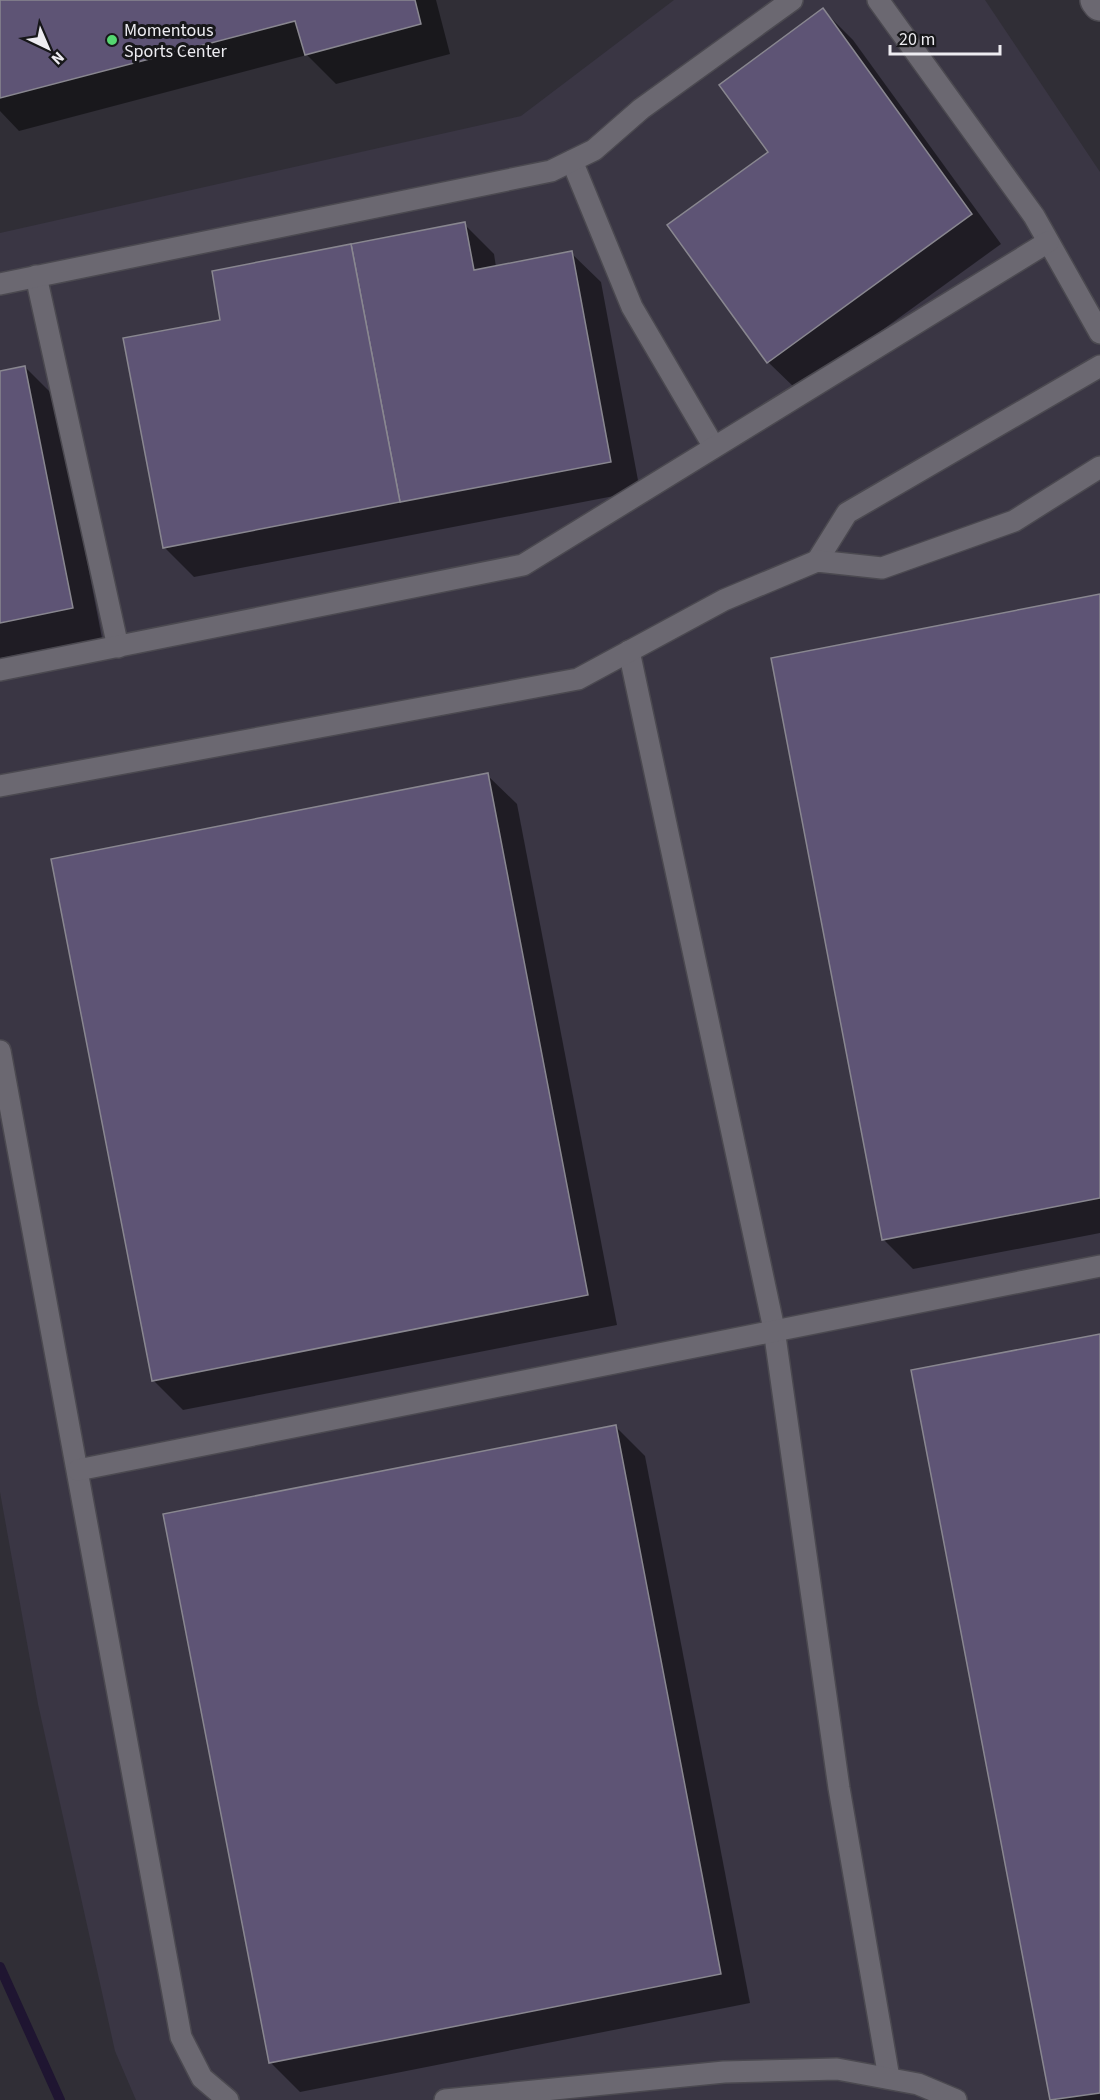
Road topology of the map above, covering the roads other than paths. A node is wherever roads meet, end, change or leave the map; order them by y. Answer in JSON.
{"nodes":[{"id":1,"x":792,"y":0,"type":"edge"},
{"id":2,"x":878,"y":0,"type":"edge"},
{"id":3,"x":1097,"y":0,"type":"edge"},
{"id":4,"x":1100,"y":4,"type":"edge"},
{"id":5,"x":572,"y":161,"type":"junction"},
{"id":6,"x":1048,"y":242,"type":"junction"},
{"id":7,"x":36,"y":276,"type":"junction"},
{"id":8,"x":0,"y":284,"type":"edge"},
{"id":9,"x":1100,"y":333,"type":"edge"},
{"id":10,"x":1100,"y":366,"type":"edge"},
{"id":11,"x":714,"y":447,"type":"junction"},
{"id":12,"x":1100,"y":468,"type":"edge"},
{"id":13,"x":817,"y":561,"type":"junction"},
{"id":14,"x":118,"y":647,"type":"junction"},
{"id":15,"x":629,"y":651,"type":"junction"},
{"id":16,"x":0,"y":670,"type":"edge"},
{"id":17,"x":0,"y":786,"type":"edge"},
{"id":18,"x":0,"y":1051,"type":"edge"},
{"id":19,"x":1100,"y":1266,"type":"edge"},
{"id":20,"x":774,"y":1329,"type":"junction"},
{"id":21,"x":78,"y":1470,"type":"junction"},
{"id":22,"x":889,"y":2079,"type":"junction"},
{"id":23,"x":228,"y":2100,"type":"edge"},
{"id":24,"x":445,"y":2100,"type":"edge"},
{"id":25,"x":956,"y":2100,"type":"edge"}],
"edges":[{"from":1,"to":5,"type":"lane"},
{"from":2,"to":6,"type":"lane"},
{"from":3,"to":4,"type":"street"},
{"from":5,"to":7,"type":"lane"},
{"from":5,"to":11,"type":"lane"},
{"from":6,"to":9,"type":"lane"},
{"from":6,"to":11,"type":"lane"},
{"from":7,"to":8,"type":"lane"},
{"from":7,"to":14,"type":"lane"},
{"from":10,"to":13,"type":"lane"},
{"from":11,"to":14,"type":"lane"},
{"from":12,"to":13,"type":"lane"},
{"from":13,"to":15,"type":"lane"},
{"from":14,"to":16,"type":"lane"},
{"from":15,"to":17,"type":"lane"},
{"from":15,"to":20,"type":"lane"},
{"from":18,"to":21,"type":"lane"},
{"from":19,"to":20,"type":"lane"},
{"from":20,"to":21,"type":"lane"},
{"from":20,"to":22,"type":"lane"},
{"from":21,"to":23,"type":"lane"},
{"from":22,"to":24,"type":"lane"},
{"from":22,"to":25,"type":"lane"}]}
